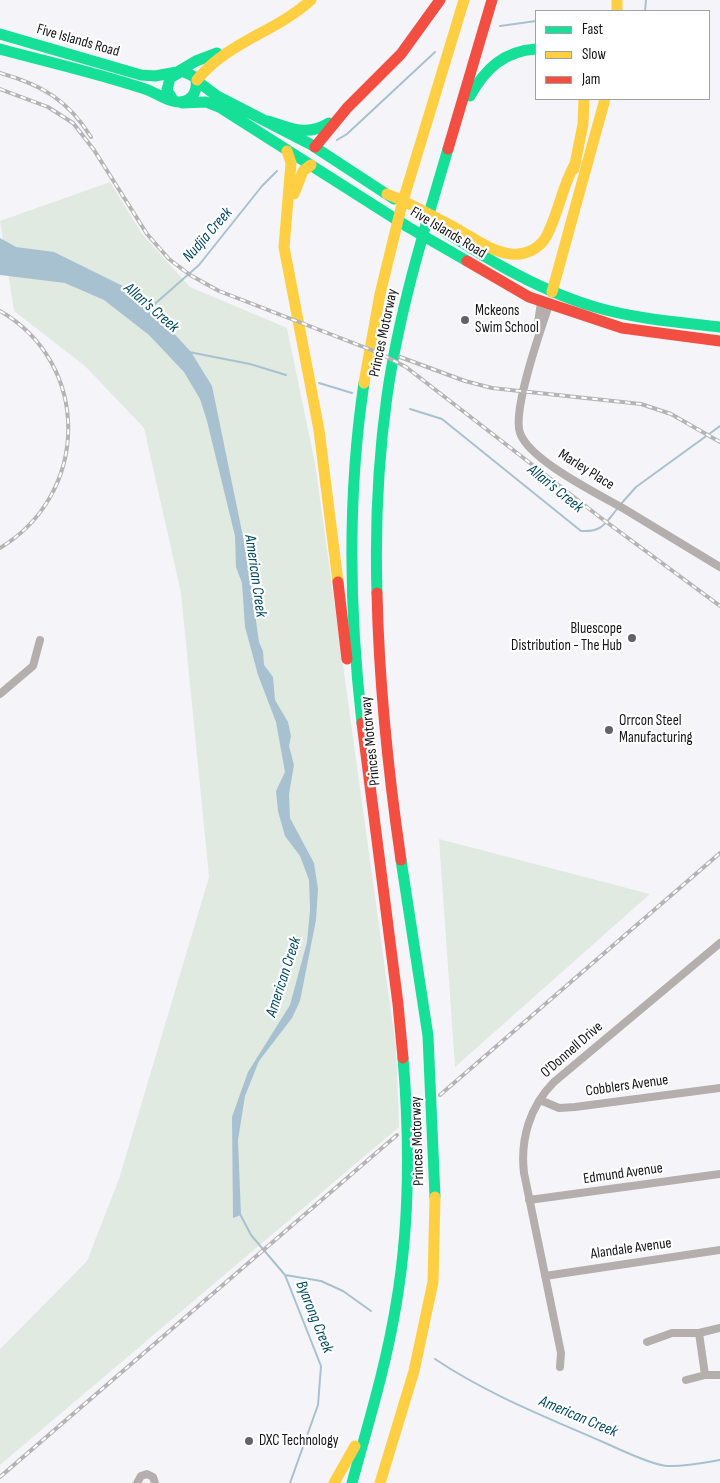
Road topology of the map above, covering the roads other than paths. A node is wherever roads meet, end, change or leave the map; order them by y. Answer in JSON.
{"nodes":[{"id":1,"x":310,"y":0,"type":"edge"},
{"id":2,"x":440,"y":0,"type":"edge"},
{"id":3,"x":464,"y":0,"type":"edge"},
{"id":4,"x":492,"y":0,"type":"edge"},
{"id":5,"x":0,"y":34,"type":"edge"},
{"id":6,"x":0,"y":49,"type":"edge"},
{"id":7,"x":535,"y":49,"type":"edge"},
{"id":8,"x":228,"y":50,"type":"junction"},
{"id":9,"x":178,"y":72,"type":"junction"},
{"id":10,"x":197,"y":80,"type":"junction"},
{"id":11,"x":584,"y":100,"type":"edge"},
{"id":12,"x":605,"y":100,"type":"edge"},
{"id":13,"x":178,"y":101,"type":"junction"},
{"id":14,"x":347,"y":108,"type":"junction"},
{"id":15,"x":268,"y":121,"type":"junction"},
{"id":16,"x":315,"y":147,"type":"junction"},
{"id":17,"x":287,"y":150,"type":"junction"},
{"id":18,"x":576,"y":162,"type":"junction"},
{"id":19,"x":314,"y":163,"type":"junction"},
{"id":20,"x":442,"y":169,"type":"junction"},
{"id":21,"x":371,"y":182,"type":"junction"},
{"id":22,"x":387,"y":194,"type":"junction"},
{"id":23,"x":286,"y":224,"type":"junction"},
{"id":24,"x":549,"y":290,"type":"junction"},
{"id":25,"x":545,"y":304,"type":"junction"},
{"id":26,"x":720,"y":327,"type":"edge"},
{"id":27,"x":720,"y":341,"type":"edge"},
{"id":28,"x":720,"y":567,"type":"edge"},
{"id":29,"x":40,"y":640,"type":"dead end"},
{"id":30,"x":0,"y":694,"type":"edge"},
{"id":31,"x":367,"y":776,"type":"junction"},
{"id":32,"x":720,"y":943,"type":"edge"},
{"id":33,"x":720,"y":1088,"type":"edge"},
{"id":34,"x":540,"y":1100,"type":"junction"},
{"id":35,"x":720,"y":1174,"type":"edge"},
{"id":36,"x":530,"y":1200,"type":"junction"},
{"id":37,"x":720,"y":1250,"type":"edge"},
{"id":38,"x":545,"y":1276,"type":"junction"},
{"id":39,"x":720,"y":1328,"type":"edge"},
{"id":40,"x":699,"y":1333,"type":"junction"},
{"id":41,"x":647,"y":1342,"type":"dead end"},
{"id":42,"x":387,"y":1351,"type":"junction"},
{"id":43,"x":560,"y":1367,"type":"dead end"},
{"id":44,"x":704,"y":1375,"type":"junction"},
{"id":45,"x":720,"y":1375,"type":"edge"},
{"id":46,"x":686,"y":1380,"type":"dead end"},
{"id":47,"x":137,"y":1483,"type":"edge"},
{"id":48,"x":155,"y":1483,"type":"edge"},
{"id":49,"x":334,"y":1483,"type":"edge"},
{"id":50,"x":352,"y":1483,"type":"edge"},
{"id":51,"x":380,"y":1483,"type":"edge"}],
"edges":[{"from":1,"to":8,"type":"main road"},
{"from":2,"to":14,"type":"main road"},
{"from":3,"to":31,"type":"main road","name":"Princes Motorway"},
{"from":4,"to":20,"type":"main road","name":"Princes Motorway"},
{"from":5,"to":9,"type":"main road","name":"Five Islands Road"},
{"from":6,"to":13,"type":"main road","name":"Five Islands Road"},
{"from":7,"to":20,"type":"main road"},
{"from":8,"to":9,"type":"main road"},
{"from":8,"to":10,"type":"main road"},
{"from":9,"to":10,"type":"main road"},
{"from":9,"to":13,"type":"main road"},
{"from":10,"to":13,"type":"main road"},
{"from":10,"to":15,"type":"main road","name":"Five Islands Road"},
{"from":11,"to":18,"type":"main road"},
{"from":12,"to":24,"type":"main road"},
{"from":13,"to":17,"type":"main road","name":"Five Islands Road"},
{"from":14,"to":15,"type":"main road"},
{"from":14,"to":16,"type":"main road"},
{"from":15,"to":16,"type":"main road","name":"Five Islands Road"},
{"from":16,"to":19,"type":"main road"},
{"from":16,"to":21,"type":"main road","name":"Five Islands Road"},
{"from":17,"to":19,"type":"main road","name":"Five Islands Road"},
{"from":17,"to":23,"type":"main road"},
{"from":18,"to":22,"type":"main road"},
{"from":18,"to":24,"type":"main road"},
{"from":19,"to":21,"type":"main road"},
{"from":19,"to":23,"type":"main road"},
{"from":19,"to":25,"type":"main road","name":"Five Islands Road"},
{"from":20,"to":51,"type":"main road","name":"Princes Motorway"},
{"from":21,"to":22,"type":"main road","name":"Five Islands Road"},
{"from":22,"to":24,"type":"main road","name":"Five Islands Road"},
{"from":23,"to":31,"type":"main road"},
{"from":24,"to":25,"type":"main road"},
{"from":24,"to":26,"type":"main road","name":"Five Islands Road"},
{"from":25,"to":27,"type":"main road","name":"Five Islands Road"},
{"from":25,"to":28,"type":"street","name":"Marley Place"},
{"from":29,"to":30,"type":"street"},
{"from":31,"to":42,"type":"main road","name":"Princes Motorway"},
{"from":32,"to":34,"type":"street","name":"O'Donnell Drive"},
{"from":33,"to":34,"type":"street","name":"Cobblers Avenue"},
{"from":34,"to":36,"type":"street","name":"O'Donnell Drive"},
{"from":35,"to":36,"type":"street","name":"Edmund Avenue"},
{"from":36,"to":38,"type":"street","name":"O'Donnell Drive"},
{"from":37,"to":38,"type":"street","name":"Alandale Avenue"},
{"from":38,"to":43,"type":"street","name":"O'Donnell Drive"},
{"from":39,"to":40,"type":"street"},
{"from":40,"to":41,"type":"street"},
{"from":40,"to":44,"type":"street"},
{"from":42,"to":49,"type":"main road"},
{"from":42,"to":50,"type":"main road","name":"Princes Motorway"},
{"from":44,"to":45,"type":"street"},
{"from":44,"to":46,"type":"street"},
{"from":47,"to":48,"type":"street"}]}
